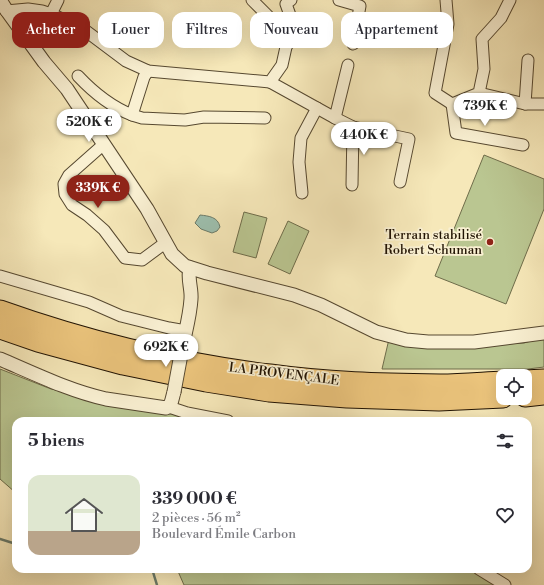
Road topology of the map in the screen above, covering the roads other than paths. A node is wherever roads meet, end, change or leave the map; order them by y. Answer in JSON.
{"nodes":[{"id":1,"x":58,"y":0,"type":"edge"},
{"id":2,"x":252,"y":0,"type":"edge"},
{"id":3,"x":291,"y":0,"type":"edge"},
{"id":4,"x":338,"y":0,"type":"edge"},
{"id":5,"x":446,"y":0,"type":"edge"},
{"id":6,"x":510,"y":0,"type":"edge"},
{"id":7,"x":3,"y":5,"type":"edge"},
{"id":8,"x":45,"y":12,"type":"edge"},
{"id":9,"x":52,"y":12,"type":"edge"},
{"id":10,"x":264,"y":12,"type":"edge"},
{"id":11,"x":289,"y":12,"type":"edge"},
{"id":12,"x":359,"y":12,"type":"edge"},
{"id":13,"x":12,"y":18,"type":"edge"},
{"id":14,"x":90,"y":34,"type":"edge"},
{"id":15,"x":34,"y":48,"type":"edge"},
{"id":16,"x":286,"y":48,"type":"edge"},
{"id":17,"x":528,"y":60,"type":"dead end"},
{"id":18,"x":348,"y":65,"type":"dead end"},
{"id":19,"x":148,"y":71,"type":"junction"},
{"id":20,"x":78,"y":76,"type":"dead end"},
{"id":21,"x":270,"y":82,"type":"junction"},
{"id":22,"x":479,"y":93,"type":"junction"},
{"id":23,"x":452,"y":104,"type":"junction"},
{"id":24,"x":526,"y":104,"type":"junction"},
{"id":25,"x":544,"y":104,"type":"edge"},
{"id":26,"x":317,"y":108,"type":"junction"},
{"id":27,"x":132,"y":115,"type":"junction"},
{"id":28,"x":265,"y":118,"type":"dead end"},
{"id":29,"x":335,"y":118,"type":"junction"},
{"id":30,"x":353,"y":127,"type":"junction"},
{"id":31,"x":104,"y":144,"type":"junction"},
{"id":32,"x":523,"y":145,"type":"dead end"},
{"id":33,"x":400,"y":182,"type":"dead end"},
{"id":34,"x":352,"y":185,"type":"dead end"},
{"id":35,"x":302,"y":193,"type":"dead end"},
{"id":36,"x":165,"y":243,"type":"junction"},
{"id":37,"x":190,"y":268,"type":"junction"},
{"id":38,"x":0,"y":276,"type":"edge"},
{"id":39,"x":0,"y":310,"type":"edge"},
{"id":40,"x":0,"y":329,"type":"edge"},
{"id":41,"x":186,"y":331,"type":"junction"},
{"id":42,"x":544,"y":333,"type":"edge"},
{"id":43,"x":0,"y":359,"type":"edge"},
{"id":44,"x":544,"y":379,"type":"edge"},
{"id":45,"x":532,"y":380,"type":"edge"},
{"id":46,"x":496,"y":381,"type":"edge"},
{"id":47,"x":544,"y":395,"type":"edge"},
{"id":48,"x":532,"y":396,"type":"edge"},
{"id":49,"x":496,"y":398,"type":"edge"},
{"id":50,"x":169,"y":407,"type":"junction"},
{"id":51,"x":208,"y":417,"type":"edge"},
{"id":52,"x":486,"y":573,"type":"edge"},
{"id":53,"x":506,"y":585,"type":"edge"}],
"edges":[{"from":1,"to":9,"type":"street"},
{"from":2,"to":10,"type":"street"},
{"from":3,"to":11,"type":"street"},
{"from":4,"to":12,"type":"street"},
{"from":5,"to":23,"type":"street"},
{"from":6,"to":22,"type":"street"},
{"from":7,"to":8,"type":"street"},
{"from":7,"to":13,"type":"street"},
{"from":14,"to":19,"type":"street"},
{"from":15,"to":31,"type":"street"},
{"from":16,"to":21,"type":"street"},
{"from":17,"to":24,"type":"street"},
{"from":18,"to":29,"type":"street"},
{"from":19,"to":21,"type":"street"},
{"from":19,"to":27,"type":"street"},
{"from":20,"to":27,"type":"street"},
{"from":21,"to":26,"type":"street"},
{"from":22,"to":23,"type":"street"},
{"from":22,"to":24,"type":"street"},
{"from":23,"to":32,"type":"street"},
{"from":24,"to":25,"type":"street"},
{"from":26,"to":29,"type":"street"},
{"from":26,"to":35,"type":"street"},
{"from":27,"to":28,"type":"street"},
{"from":29,"to":30,"type":"street"},
{"from":30,"to":33,"type":"street"},
{"from":30,"to":34,"type":"street"},
{"from":31,"to":36,"type":"street"},
{"from":31,"to":36,"type":"street"},
{"from":36,"to":37,"type":"street"},
{"from":37,"to":41,"type":"street"},
{"from":37,"to":42,"type":"street"},
{"from":38,"to":41,"type":"street"},
{"from":39,"to":46,"type":"highway","name":"LA PROVENÇALE"},
{"from":40,"to":49,"type":"highway","name":"LA PROVENÇALE"},
{"from":41,"to":50,"type":"street","bridge":true},
{"from":43,"to":50,"type":"street"},
{"from":44,"to":45,"type":"highway"},
{"from":47,"to":48,"type":"highway"},
{"from":50,"to":51,"type":"street"},
{"from":52,"to":53,"type":"street"}]}
